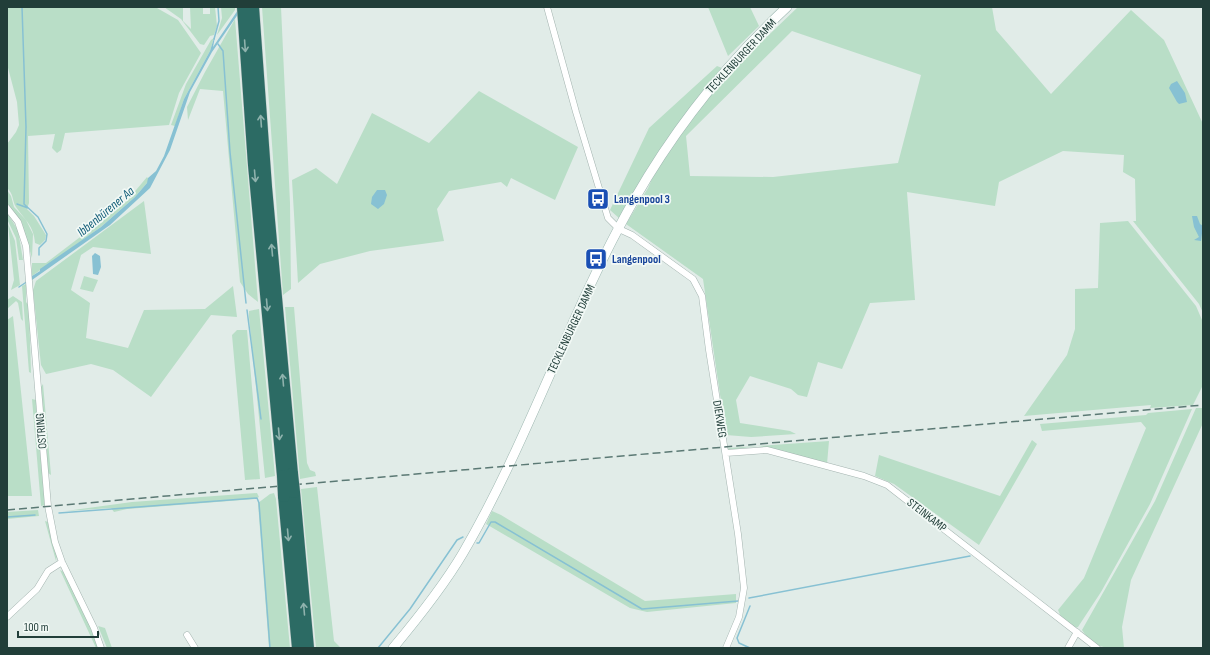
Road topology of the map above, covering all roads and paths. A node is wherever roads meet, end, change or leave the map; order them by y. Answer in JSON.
{"nodes":[{"id":1,"x":243,"y":7,"type":"edge"},
{"id":2,"x":253,"y":7,"type":"edge"},
{"id":3,"x":547,"y":7,"type":"edge"},
{"id":4,"x":787,"y":7,"type":"edge"},
{"id":5,"x":7,"y":208,"type":"edge"},
{"id":6,"x":619,"y":229,"type":"junction"},
{"id":7,"x":726,"y":453,"type":"junction"},
{"id":8,"x":287,"y":475,"type":"junction"},
{"id":9,"x":289,"y":494,"type":"junction"},
{"id":10,"x":62,"y":562,"type":"junction"},
{"id":11,"x":7,"y":617,"type":"edge"},
{"id":12,"x":1077,"y":632,"type":"junction"},
{"id":13,"x":187,"y":635,"type":"dead end"},
{"id":14,"x":101,"y":648,"type":"edge"},
{"id":15,"x":195,"y":648,"type":"edge"},
{"id":16,"x":298,"y":648,"type":"edge"},
{"id":17,"x":308,"y":648,"type":"edge"},
{"id":18,"x":393,"y":648,"type":"edge"},
{"id":19,"x":726,"y":648,"type":"edge"},
{"id":20,"x":1068,"y":648,"type":"edge"},
{"id":21,"x":1098,"y":648,"type":"edge"}],
"edges":[{"from":1,"to":8,"type":"highway","one_way":true},
{"from":8,"to":2,"type":"highway","one_way":true},
{"from":3,"to":6,"type":"street"},
{"from":4,"to":6,"type":"main road","name":"TECKLENBURGER DAMM"},
{"from":5,"to":10,"type":"street","name":"OSTRING"},
{"from":6,"to":7,"type":"street","name":"DIEKWEG"},
{"from":6,"to":18,"type":"main road","name":"TECKLENBURGER DAMM"},
{"from":7,"to":12,"type":"street","name":"STEINKAMP"},
{"from":7,"to":19,"type":"street","name":"DIEKWEG"},
{"from":8,"to":9,"type":"highway","bridge":true},
{"from":9,"to":16,"type":"highway","one_way":true},
{"from":17,"to":9,"type":"highway","one_way":true},
{"from":10,"to":11,"type":"street"},
{"from":10,"to":14,"type":"street","name":"OSTRING"},
{"from":12,"to":20,"type":"street"},
{"from":12,"to":21,"type":"street","name":"STEINKAMP"},
{"from":13,"to":15,"type":"street"}]}
